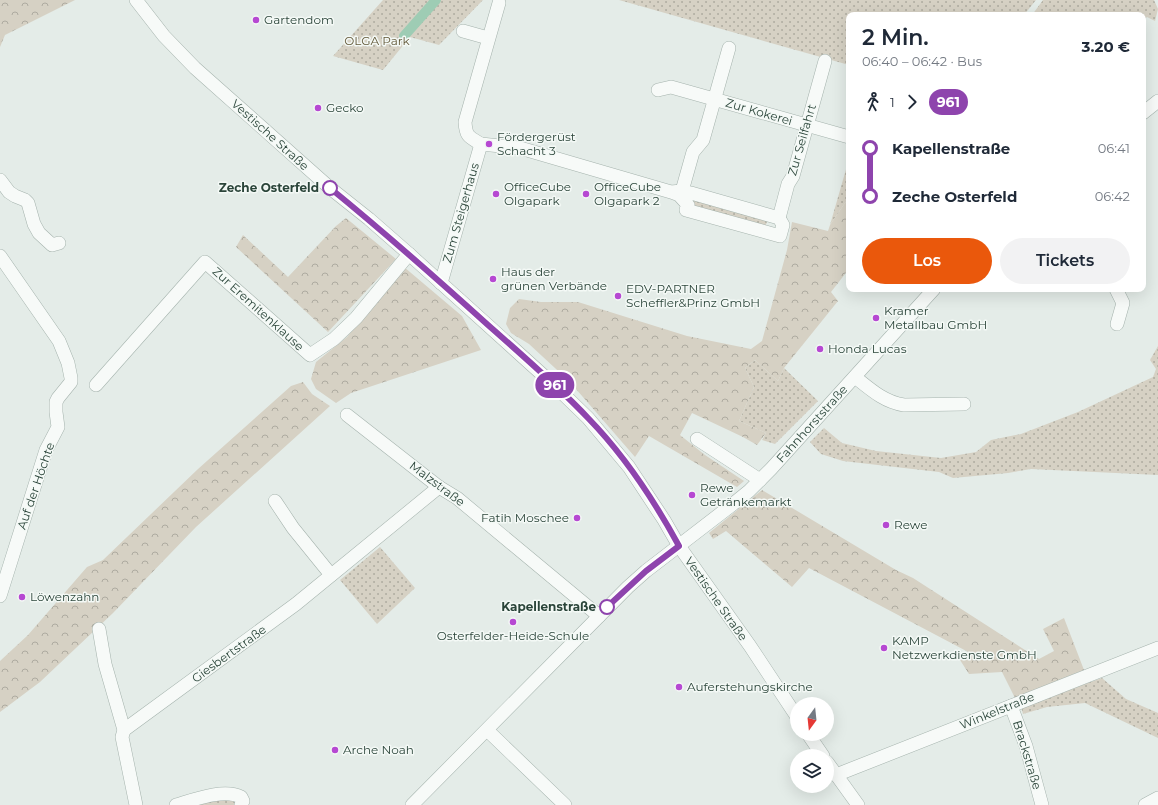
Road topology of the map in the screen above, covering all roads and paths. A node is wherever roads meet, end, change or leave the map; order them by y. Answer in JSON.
{"nodes":[{"id":1,"x":136,"y":0,"type":"edge"},
{"id":2,"x":499,"y":3,"type":"dead end"},
{"id":3,"x":463,"y":31,"type":"dead end"},
{"id":4,"x":488,"y":38,"type":"junction"},
{"id":5,"x":729,"y":48,"type":"dead end"},
{"id":6,"x":825,"y":61,"type":"dead end"},
{"id":7,"x":658,"y":90,"type":"dead end"},
{"id":8,"x":715,"y":100,"type":"junction"},
{"id":9,"x":1158,"y":101,"type":"edge"},
{"id":10,"x":1146,"y":111,"type":"edge"},
{"id":11,"x":806,"y":126,"type":"junction"},
{"id":12,"x":846,"y":136,"type":"edge"},
{"id":13,"x":481,"y":144,"type":"junction"},
{"id":14,"x":0,"y":180,"type":"edge"},
{"id":15,"x":677,"y":192,"type":"junction"},
{"id":16,"x":779,"y":218,"type":"junction"},
{"id":17,"x":59,"y":243,"type":"dead end"},
{"id":18,"x":409,"y":254,"type":"junction"},
{"id":19,"x":0,"y":256,"type":"edge"},
{"id":20,"x":441,"y":283,"type":"junction"},
{"id":21,"x":931,"y":292,"type":"edge"},
{"id":22,"x":1118,"y":292,"type":"edge"},
{"id":23,"x":1117,"y":324,"type":"dead end"},
{"id":24,"x":855,"y":377,"type":"junction"},
{"id":25,"x":96,"y":385,"type":"dead end"},
{"id":26,"x":964,"y":404,"type":"dead end"},
{"id":27,"x":347,"y":416,"type":"dead end"},
{"id":28,"x":697,"y":439,"type":"dead end"},
{"id":29,"x":760,"y":480,"type":"junction"},
{"id":30,"x":439,"y":487,"type":"junction"},
{"id":31,"x":275,"y":501,"type":"dead end"},
{"id":32,"x":679,"y":546,"type":"junction"},
{"id":33,"x":331,"y":575,"type":"junction"},
{"id":34,"x":0,"y":596,"type":"edge"},
{"id":35,"x":599,"y":616,"type":"junction"},
{"id":36,"x":99,"y":629,"type":"dead end"},
{"id":37,"x":1158,"y":648,"type":"edge"},
{"id":38,"x":790,"y":706,"type":"edge"},
{"id":39,"x":1012,"y":706,"type":"junction"},
{"id":40,"x":124,"y":730,"type":"junction"},
{"id":41,"x":487,"y":730,"type":"junction"},
{"id":42,"x":834,"y":772,"type":"edge"},
{"id":43,"x":836,"y":775,"type":"junction"},
{"id":44,"x":1158,"y":798,"type":"edge"},
{"id":45,"x":136,"y":805,"type":"edge"},
{"id":46,"x":176,"y":805,"type":"edge"},
{"id":47,"x":241,"y":805,"type":"edge"},
{"id":48,"x":412,"y":805,"type":"edge"},
{"id":49,"x":565,"y":805,"type":"edge"},
{"id":50,"x":858,"y":805,"type":"edge"},
{"id":51,"x":1042,"y":805,"type":"edge"},
{"id":52,"x":1145,"y":805,"type":"edge"}],
"edges":[{"from":1,"to":18,"type":"street","name":"Vestische Straße"},
{"from":2,"to":4,"type":"street"},
{"from":3,"to":4,"type":"street"},
{"from":4,"to":13,"type":"street"},
{"from":5,"to":8,"type":"street","name":"Zur Kokerei"},
{"from":6,"to":11,"type":"street","name":"Zur Seilfahrt"},
{"from":7,"to":8,"type":"street","name":"Zur Kokerei"},
{"from":8,"to":11,"type":"street","name":"Zur Kokerei"},
{"from":8,"to":15,"type":"street","name":"Zur Kokerei"},
{"from":9,"to":10,"type":"street"},
{"from":11,"to":12,"type":"street","name":"Zur Kokerei"},
{"from":11,"to":16,"type":"street","name":"Zur Seilfahrt"},
{"from":13,"to":15,"type":"street"},
{"from":13,"to":20,"type":"street","name":"Zum Steigerhaus"},
{"from":14,"to":17,"type":"street"},
{"from":15,"to":16,"type":"street"},
{"from":15,"to":16,"type":"street","name":"Zur Seilfahrt"},
{"from":18,"to":20,"type":"street","name":"Vestische Straße"},
{"from":18,"to":25,"type":"street","name":"Zur Eremitenklause"},
{"from":19,"to":34,"type":"street","name":"Auf der Höchte"},
{"from":20,"to":32,"type":"street","name":"Vestische Straße"},
{"from":21,"to":24,"type":"street","name":"Fahnhorststraße"},
{"from":22,"to":23,"type":"street"},
{"from":24,"to":26,"type":"street"},
{"from":24,"to":29,"type":"street","name":"Fahnhorststraße"},
{"from":27,"to":30,"type":"street","name":"Malzstraße"},
{"from":28,"to":29,"type":"street"},
{"from":29,"to":32,"type":"street","name":"Fahnhorststraße"},
{"from":30,"to":33,"type":"street","name":"Giesbertstraße"},
{"from":30,"to":35,"type":"street","name":"Malzstraße"},
{"from":31,"to":33,"type":"street"},
{"from":32,"to":35,"type":"street"},
{"from":32,"to":38,"type":"street","name":"Vestische Straße"},
{"from":33,"to":40,"type":"street","name":"Giesbertstraße"},
{"from":35,"to":41,"type":"street"},
{"from":36,"to":40,"type":"street"},
{"from":37,"to":39,"type":"street","name":"Winkelstraße"},
{"from":39,"to":43,"type":"street","name":"Winkelstraße"},
{"from":39,"to":51,"type":"street","name":"Brackstraße"},
{"from":40,"to":45,"type":"street"},
{"from":41,"to":48,"type":"street"},
{"from":41,"to":49,"type":"street"},
{"from":42,"to":43,"type":"street"},
{"from":43,"to":50,"type":"street"},
{"from":44,"to":52,"type":"street"},
{"from":46,"to":47,"type":"street"}]}
